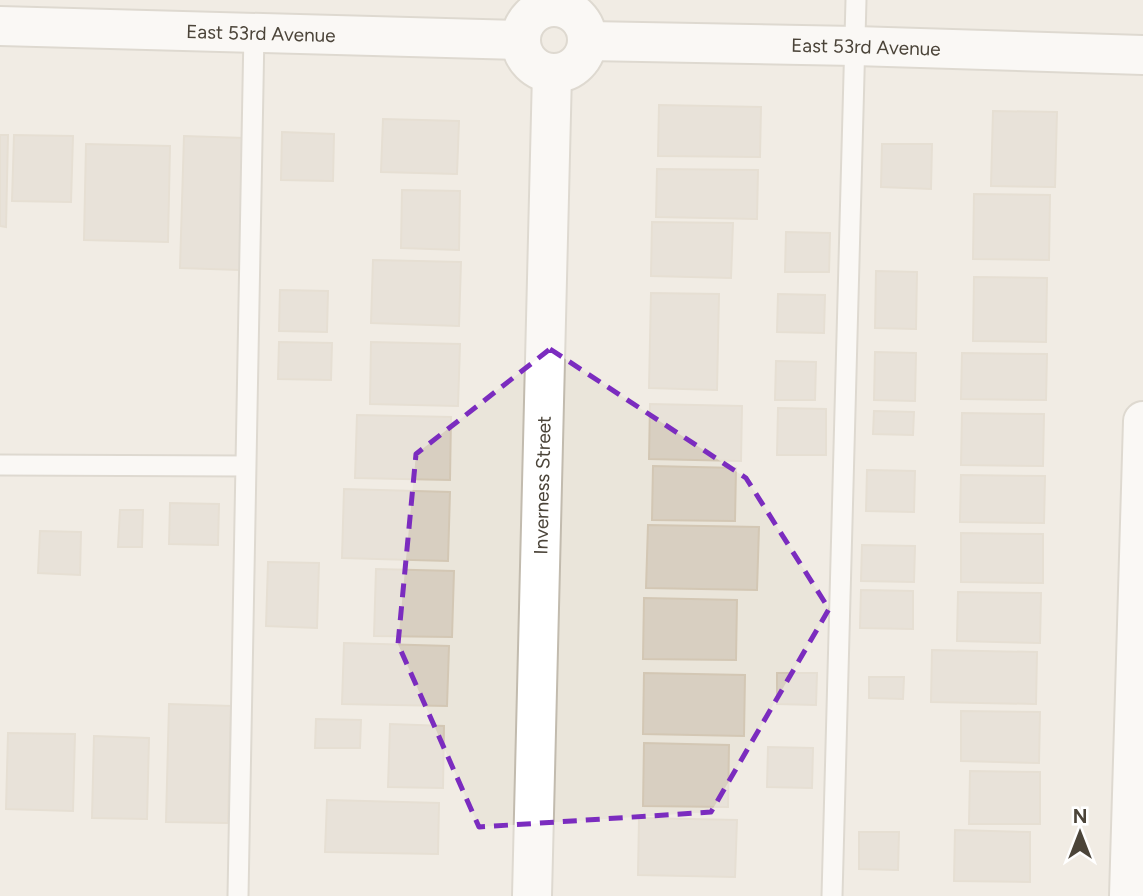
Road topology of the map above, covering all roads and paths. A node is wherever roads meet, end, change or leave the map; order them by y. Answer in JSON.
{"nodes":[{"id":1,"x":856,"y":0,"type":"edge"},
{"id":2,"x":554,"y":3,"type":"edge"},
{"id":3,"x":0,"y":26,"type":"edge"},
{"id":4,"x":254,"y":32,"type":"junction"},
{"id":5,"x":520,"y":40,"type":"junction"},
{"id":6,"x":588,"y":41,"type":"junction"},
{"id":7,"x":855,"y":46,"type":"junction"},
{"id":8,"x":1143,"y":55,"type":"edge"},
{"id":9,"x":552,"y":74,"type":"junction"},
{"id":10,"x":1143,"y":421,"type":"edge"},
{"id":11,"x":0,"y":465,"type":"edge"},
{"id":12,"x":246,"y":466,"type":"junction"},
{"id":13,"x":238,"y":896,"type":"edge"},
{"id":14,"x":532,"y":896,"type":"edge"},
{"id":15,"x":832,"y":896,"type":"edge"},
{"id":16,"x":1129,"y":896,"type":"edge"}],
"edges":[{"from":1,"to":7,"type":"lane"},
{"from":2,"to":5,"type":"street"},
{"from":2,"to":6,"type":"street"},
{"from":3,"to":4,"type":"street","name":"East 53rd Avenue"},
{"from":4,"to":5,"type":"street","name":"East 53rd Avenue"},
{"from":4,"to":12,"type":"lane"},
{"from":5,"to":9,"type":"street"},
{"from":6,"to":7,"type":"street","name":"East 53rd Avenue"},
{"from":6,"to":9,"type":"street"},
{"from":7,"to":8,"type":"street","name":"East 53rd Avenue"},
{"from":7,"to":15,"type":"lane"},
{"from":9,"to":14,"type":"street","name":"Inverness Street"},
{"from":10,"to":16,"type":"street"},
{"from":11,"to":12,"type":"lane"},
{"from":12,"to":13,"type":"lane"}]}
